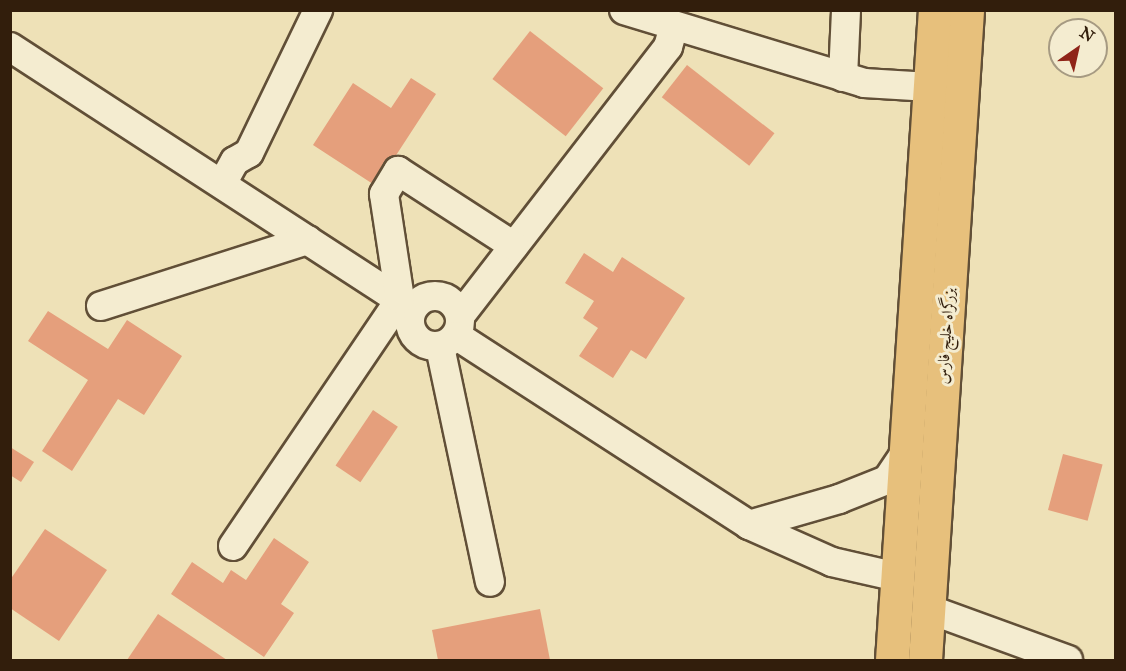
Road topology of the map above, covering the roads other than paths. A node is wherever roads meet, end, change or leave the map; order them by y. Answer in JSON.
{"nodes":[{"id":1,"x":298,"y":10,"type":"edge"},
{"id":2,"x":318,"y":10,"type":"edge"},
{"id":3,"x":624,"y":10,"type":"edge"},
{"id":4,"x":846,"y":10,"type":"edge"},
{"id":5,"x":935,"y":10,"type":"edge"},
{"id":6,"x":967,"y":10,"type":"edge"},
{"id":7,"x":674,"y":26,"type":"junction"},
{"id":8,"x":10,"y":47,"type":"edge"},
{"id":9,"x":843,"y":77,"type":"junction"},
{"id":10,"x":930,"y":87,"type":"junction"},
{"id":11,"x":228,"y":172,"type":"junction"},
{"id":12,"x":308,"y":240,"type":"junction"},
{"id":13,"x":514,"y":246,"type":"junction"},
{"id":14,"x":406,"y":303,"type":"junction"},
{"id":15,"x":101,"y":306,"type":"dead end"},
{"id":16,"x":452,"y":333,"type":"junction"},
{"id":17,"x":906,"y":452,"type":"junction"},
{"id":18,"x":749,"y":525,"type":"junction"},
{"id":19,"x":233,"y":546,"type":"dead end"},
{"id":20,"x":898,"y":577,"type":"junction"},
{"id":21,"x":490,"y":582,"type":"dead end"},
{"id":22,"x":928,"y":609,"type":"junction"},
{"id":23,"x":892,"y":660,"type":"edge"},
{"id":24,"x":925,"y":660,"type":"edge"},
{"id":25,"x":1068,"y":660,"type":"edge"}],
"edges":[{"from":1,"to":11,"type":"lane"},
{"from":2,"to":11,"type":"lane"},
{"from":3,"to":7,"type":"lane"},
{"from":4,"to":9,"type":"lane"},
{"from":5,"to":10,"type":"highway","name":"بزرگراه خلیج فارس"},
{"from":6,"to":22,"type":"highway","name":"بزرگراه خلیج فارس"},
{"from":7,"to":9,"type":"lane"},
{"from":7,"to":13,"type":"lane"},
{"from":8,"to":11,"type":"lane"},
{"from":9,"to":10,"type":"lane"},
{"from":10,"to":17,"type":"highway","name":"بزرگراه خلیج فارس"},
{"from":11,"to":12,"type":"lane"},
{"from":12,"to":14,"type":"lane"},
{"from":12,"to":15,"type":"lane"},
{"from":13,"to":14,"type":"lane"},
{"from":13,"to":16,"type":"lane"},
{"from":14,"to":16,"type":"lane"},
{"from":14,"to":16,"type":"lane"},
{"from":14,"to":19,"type":"lane"},
{"from":16,"to":18,"type":"lane"},
{"from":16,"to":21,"type":"lane"},
{"from":17,"to":18,"type":"lane"},
{"from":17,"to":20,"type":"highway","name":"بزرگراه خلیج فارس"},
{"from":18,"to":20,"type":"lane"},
{"from":20,"to":23,"type":"highway","name":"بزرگراه خلیج فارس"},
{"from":22,"to":24,"type":"highway","name":"بزرگراه خلیج فارس"},
{"from":22,"to":25,"type":"lane"}]}
